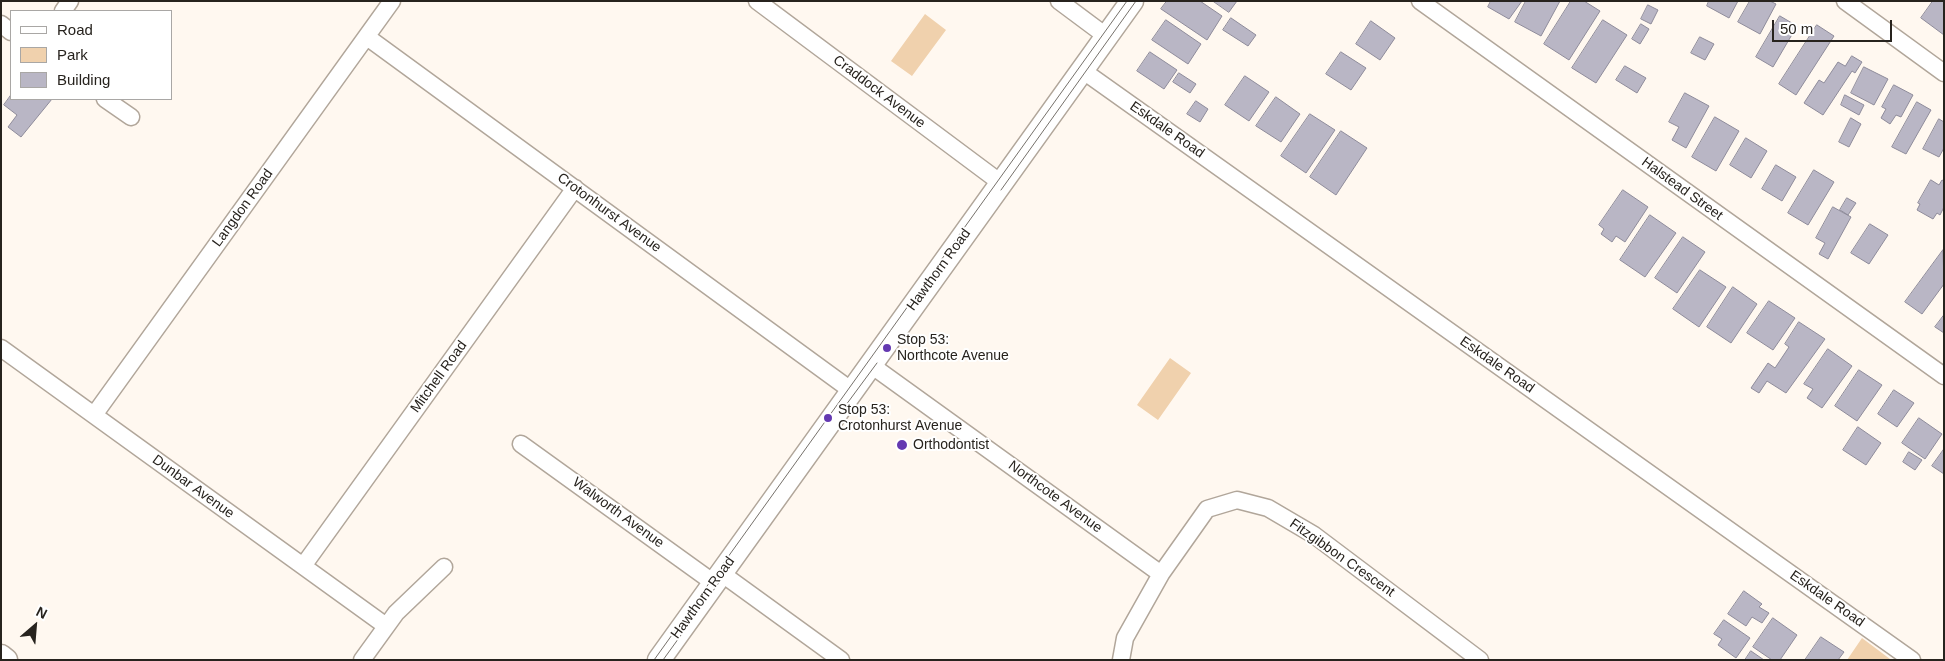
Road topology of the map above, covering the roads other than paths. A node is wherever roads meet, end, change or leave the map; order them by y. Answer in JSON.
{"nodes":[{"id":1,"x":758,"y":1,"type":"edge"},
{"id":2,"x":1059,"y":1,"type":"edge"},
{"id":3,"x":1132,"y":1,"type":"edge"},
{"id":4,"x":1420,"y":1,"type":"edge"},
{"id":5,"x":1850,"y":2,"type":"edge"},
{"id":6,"x":385,"y":4,"type":"edge"},
{"id":7,"x":1106,"y":36,"type":"junction"},
{"id":8,"x":366,"y":37,"type":"junction"},
{"id":9,"x":1082,"y":70,"type":"junction"},
{"id":10,"x":1944,"y":73,"type":"edge"},
{"id":11,"x":106,"y":100,"type":"edge"},
{"id":12,"x":130,"y":117,"type":"dead end"},
{"id":13,"x":1001,"y":183,"type":"junction"},
{"id":14,"x":575,"y":188,"type":"junction"},
{"id":15,"x":1,"y":348,"type":"edge"},
{"id":16,"x":871,"y":365,"type":"junction"},
{"id":17,"x":1944,"y":376,"type":"edge"},
{"id":18,"x":852,"y":392,"type":"junction"},
{"id":19,"x":94,"y":416,"type":"junction"},
{"id":20,"x":521,"y":444,"type":"dead end"},
{"id":21,"x":303,"y":566,"type":"junction"},
{"id":22,"x":444,"y":567,"type":"dead end"},
{"id":23,"x":1161,"y":574,"type":"junction"},
{"id":24,"x":717,"y":578,"type":"junction"},
{"id":25,"x":386,"y":626,"type":"junction"},
{"id":26,"x":1,"y":656,"type":"edge"},
{"id":27,"x":6,"y":660,"type":"edge"},
{"id":28,"x":362,"y":660,"type":"edge"},
{"id":29,"x":659,"y":660,"type":"edge"},
{"id":30,"x":841,"y":660,"type":"edge"},
{"id":31,"x":1121,"y":660,"type":"edge"},
{"id":32,"x":1480,"y":660,"type":"edge"},
{"id":33,"x":1912,"y":660,"type":"edge"}],
"edges":[{"from":1,"to":13,"type":"street","name":"Craddock Avenue"},
{"from":2,"to":7,"type":"street"},
{"from":3,"to":7,"type":"main road","name":"Hawthorn Road"},
{"from":4,"to":17,"type":"street","name":"Halstead Street"},
{"from":5,"to":10,"type":"street"},
{"from":6,"to":8,"type":"street","name":"Langdon Road"},
{"from":7,"to":9,"type":"main road","name":"Hawthorn Road"},
{"from":8,"to":14,"type":"street","name":"Crotonhurst Avenue"},
{"from":8,"to":19,"type":"street","name":"Langdon Road"},
{"from":9,"to":13,"type":"main road","name":"Hawthorn Road"},
{"from":9,"to":33,"type":"street","name":"Eskdale Road"},
{"from":11,"to":12,"type":"street"},
{"from":13,"to":16,"type":"main road","name":"Hawthorn Road"},
{"from":14,"to":18,"type":"street","name":"Crotonhurst Avenue"},
{"from":14,"to":21,"type":"street","name":"Mitchell Road"},
{"from":15,"to":19,"type":"street","name":"Dunbar Avenue"},
{"from":16,"to":18,"type":"main road","name":"Hawthorn Road"},
{"from":16,"to":23,"type":"street","name":"Northcote Avenue"},
{"from":18,"to":24,"type":"main road","name":"Hawthorn Road"},
{"from":19,"to":21,"type":"street","name":"Dunbar Avenue"},
{"from":20,"to":24,"type":"street","name":"Walworth Avenue"},
{"from":21,"to":25,"type":"street","name":"Dunbar Avenue"},
{"from":22,"to":25,"type":"street"},
{"from":23,"to":31,"type":"street"},
{"from":23,"to":32,"type":"street","name":"Fitzgibbon Crescent"},
{"from":24,"to":29,"type":"main road","name":"Hawthorn Road"},
{"from":24,"to":30,"type":"street","name":"Walworth Avenue"},
{"from":25,"to":28,"type":"street"},
{"from":26,"to":27,"type":"main road"}]}
